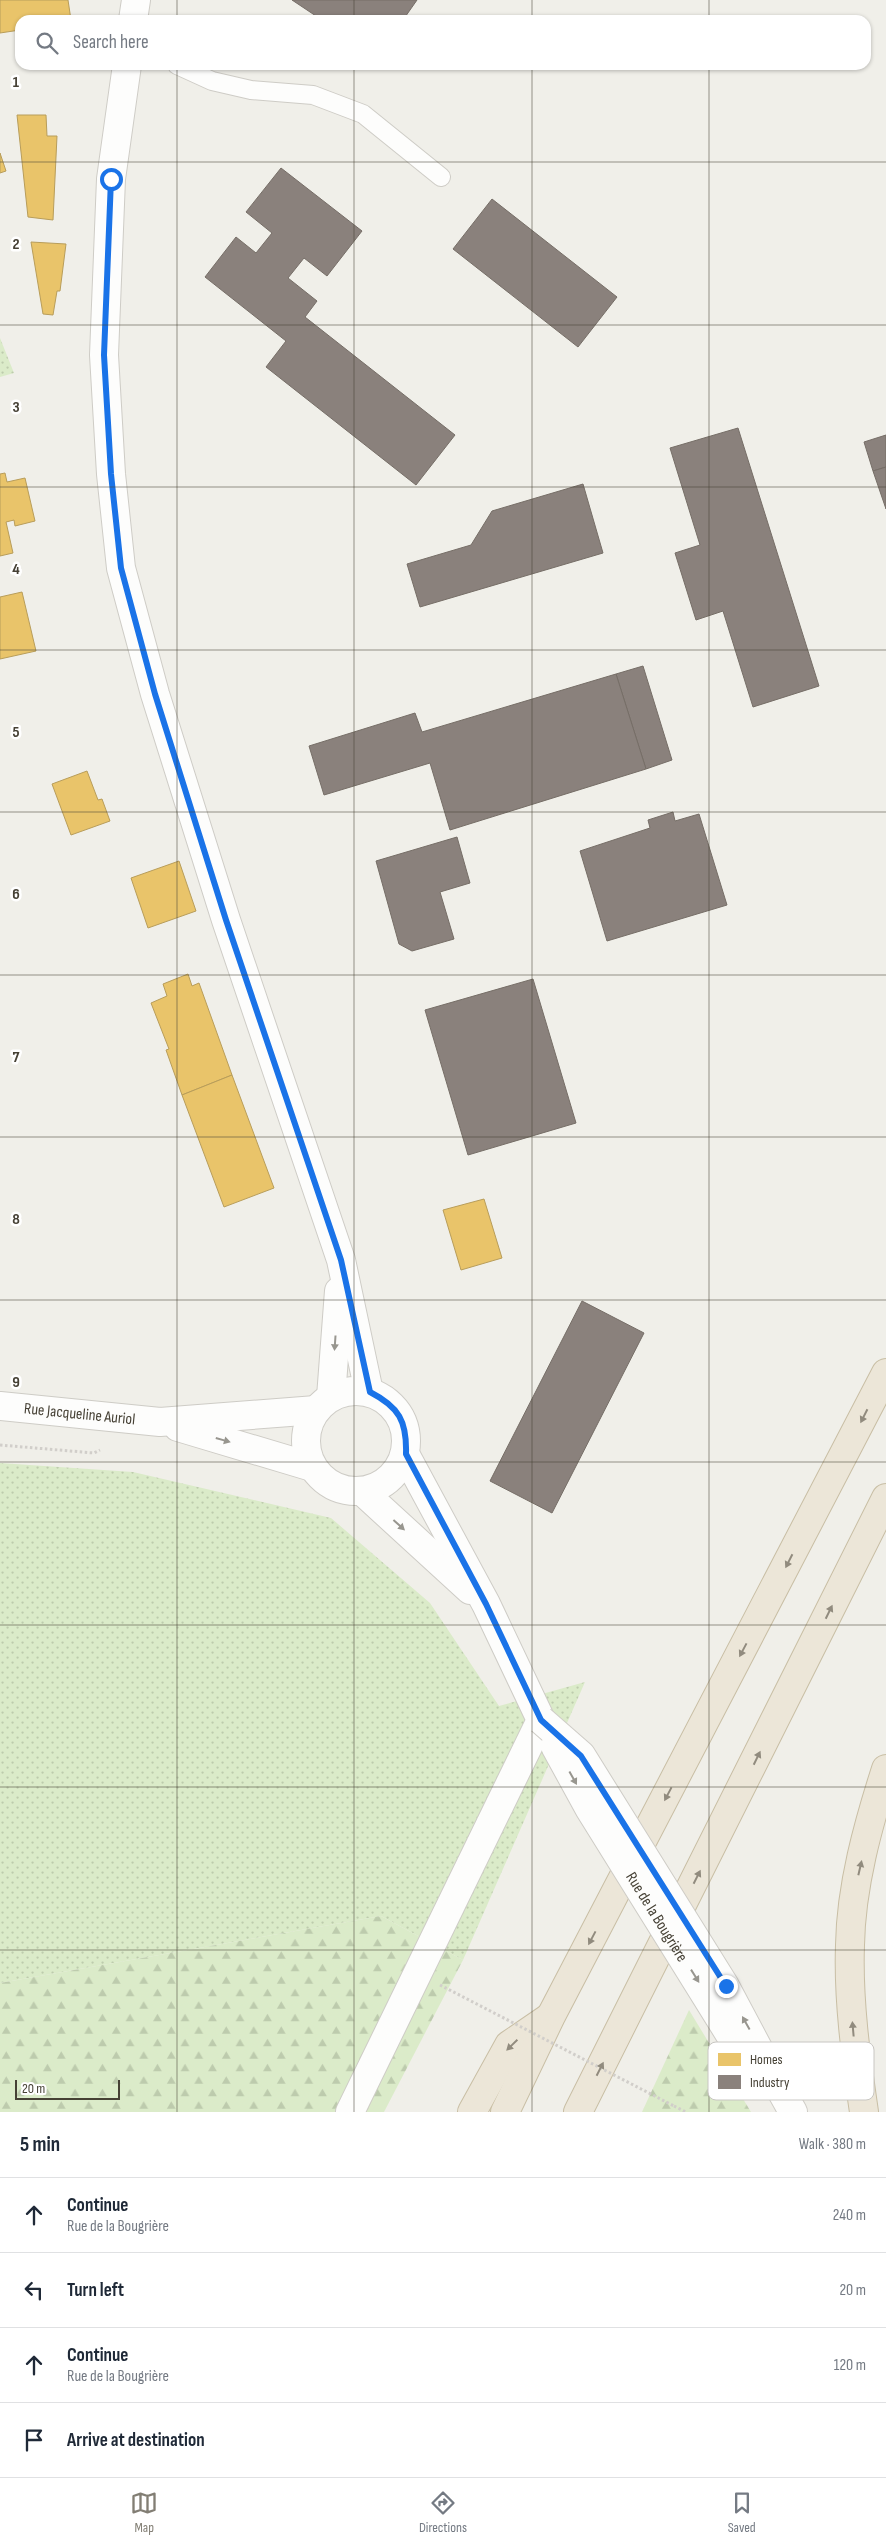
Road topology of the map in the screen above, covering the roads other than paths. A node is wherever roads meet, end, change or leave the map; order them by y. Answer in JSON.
{"nodes":[{"id":1,"x":136,"y":0,"type":"edge"},
{"id":2,"x":134,"y":15,"type":"edge"},
{"id":3,"x":126,"y":70,"type":"edge"},
{"id":4,"x":188,"y":70,"type":"edge"},
{"id":5,"x":441,"y":177,"type":"dead end"},
{"id":6,"x":341,"y":1260,"type":"junction"},
{"id":7,"x":886,"y":1373,"type":"edge"},
{"id":8,"x":370,"y":1392,"type":"junction"},
{"id":9,"x":323,"y":1404,"type":"junction"},
{"id":10,"x":0,"y":1406,"type":"edge"},
{"id":11,"x":160,"y":1422,"type":"junction"},
{"id":12,"x":406,"y":1454,"type":"junction"},
{"id":13,"x":312,"y":1466,"type":"junction"},
{"id":14,"x":363,"y":1492,"type":"junction"},
{"id":15,"x":886,"y":1498,"type":"edge"},
{"id":16,"x":486,"y":1604,"type":"junction"},
{"id":17,"x":541,"y":1720,"type":"junction"},
{"id":18,"x":886,"y":1769,"type":"edge"},
{"id":19,"x":551,"y":2016,"type":"junction"},
{"id":20,"x":749,"y":2042,"type":"edge"},
{"id":21,"x":855,"y":2042,"type":"edge"},
{"id":22,"x":770,"y":2100,"type":"edge"},
{"id":23,"x":784,"y":2100,"type":"edge"},
{"id":24,"x":350,"y":2112,"type":"edge"},
{"id":25,"x":472,"y":2112,"type":"edge"},
{"id":26,"x":505,"y":2112,"type":"edge"},
{"id":27,"x":578,"y":2112,"type":"edge"},
{"id":28,"x":774,"y":2112,"type":"edge"},
{"id":29,"x":793,"y":2112,"type":"edge"}],
"edges":[{"from":1,"to":2,"type":"street"},
{"from":3,"to":6,"type":"street"},
{"from":4,"to":5,"type":"lane"},
{"from":6,"to":8,"type":"street"},
{"from":6,"to":9,"type":"street","one_way":true},
{"from":7,"to":19,"type":"highway","one_way":true},
{"from":8,"to":9,"type":"street"},
{"from":8,"to":12,"type":"street"},
{"from":9,"to":11,"type":"street","name":"Rue Jacqueline Auriol"},
{"from":9,"to":13,"type":"street"},
{"from":10,"to":11,"type":"street","name":"Rue Jacqueline Auriol"},
{"from":11,"to":13,"type":"street","name":"Rue Jacqueline Auriol","one_way":true},
{"from":12,"to":14,"type":"street"},
{"from":12,"to":16,"type":"street","name":"Rue de la Bougrière"},
{"from":13,"to":14,"type":"street"},
{"from":14,"to":16,"type":"street","name":"Rue de la Bougrière","one_way":true},
{"from":27,"to":15,"type":"highway","one_way":true},
{"from":16,"to":17,"type":"street","name":"Rue de la Bougrière"},
{"from":17,"to":20,"type":"street","name":"Rue de la Bougrière","bridge":true},
{"from":17,"to":24,"type":"street"},
{"from":21,"to":18,"type":"highway","one_way":true},
{"from":19,"to":25,"type":"highway","one_way":true},
{"from":19,"to":26,"type":"highway"},
{"from":22,"to":28,"type":"street","name":"Rue de la Bougrière"},
{"from":23,"to":29,"type":"street","name":"Rue de la Bougrière"}]}
